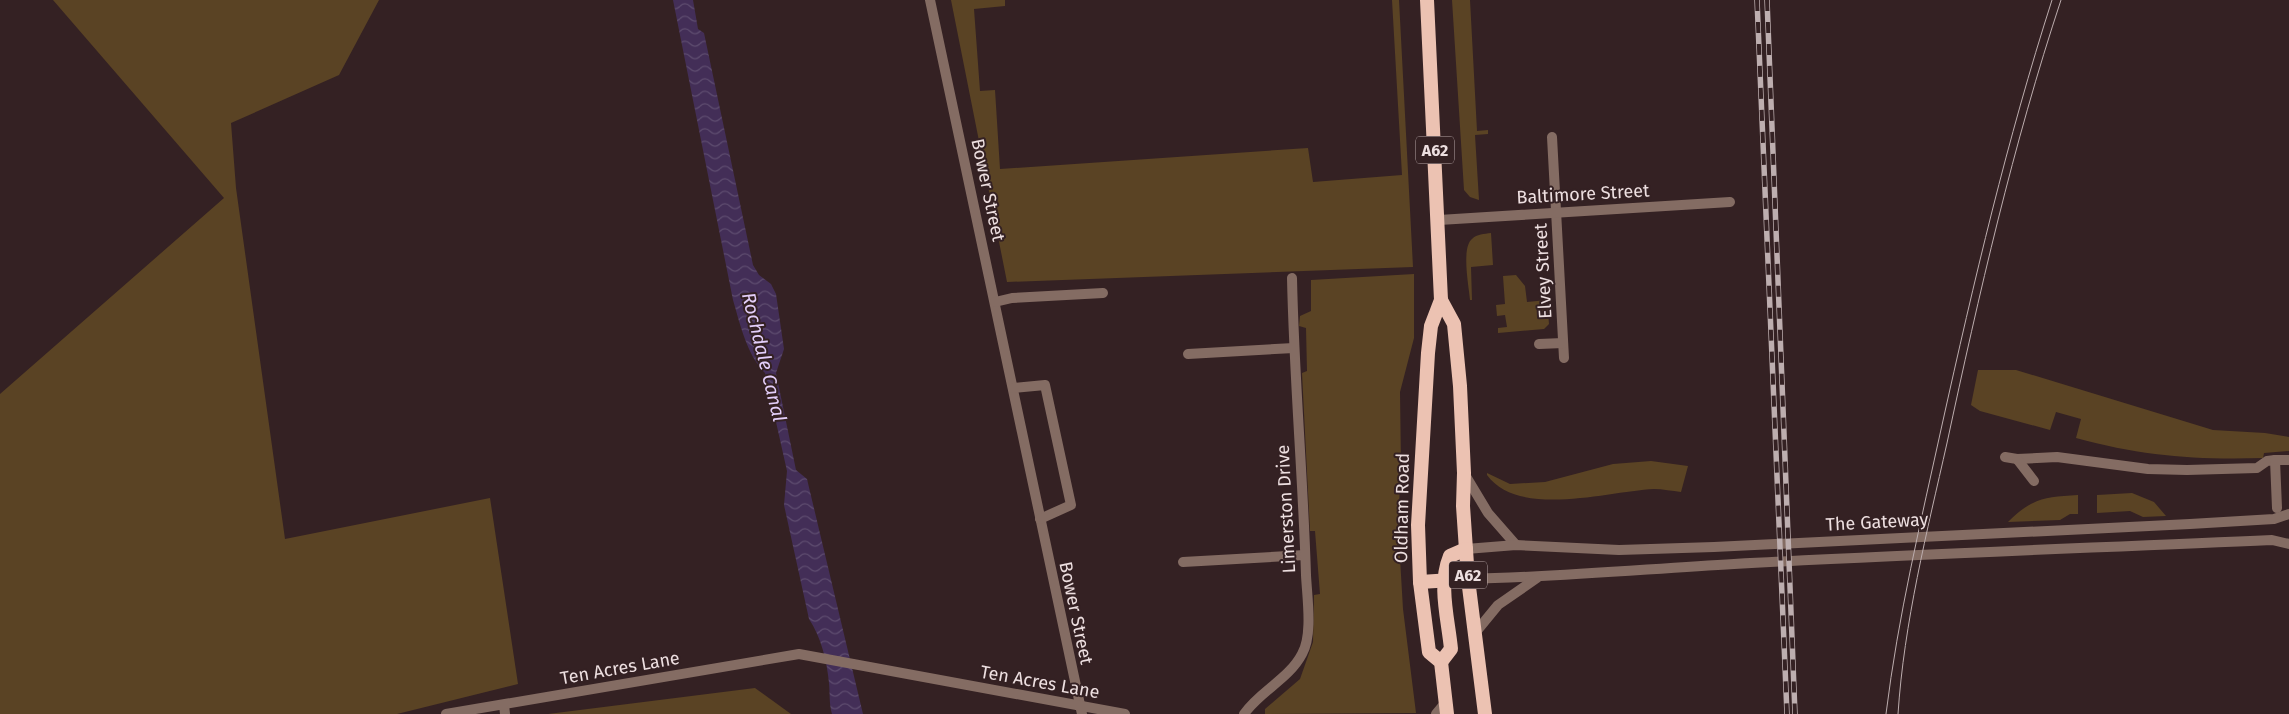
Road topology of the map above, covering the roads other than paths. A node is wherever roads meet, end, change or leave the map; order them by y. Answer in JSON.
{"nodes":[{"id":1,"x":930,"y":0,"type":"edge"},
{"id":2,"x":1427,"y":0,"type":"edge"},
{"id":3,"x":1552,"y":137,"type":"dead end"},
{"id":4,"x":1730,"y":202,"type":"dead end"},
{"id":5,"x":1557,"y":212,"type":"junction"},
{"id":6,"x":1439,"y":220,"type":"junction"},
{"id":7,"x":1292,"y":278,"type":"dead end"},
{"id":8,"x":1103,"y":293,"type":"dead end"},
{"id":9,"x":1442,"y":300,"type":"junction"},
{"id":10,"x":995,"y":302,"type":"junction"},
{"id":11,"x":1563,"y":343,"type":"junction"},
{"id":12,"x":1539,"y":344,"type":"dead end"},
{"id":13,"x":1294,"y":348,"type":"junction"},
{"id":14,"x":1188,"y":354,"type":"dead end"},
{"id":15,"x":1564,"y":358,"type":"dead end"},
{"id":16,"x":1013,"y":388,"type":"junction"},
{"id":17,"x":2005,"y":457,"type":"dead end"},
{"id":18,"x":2017,"y":459,"type":"junction"},
{"id":19,"x":2275,"y":460,"type":"junction"},
{"id":20,"x":2289,"y":460,"type":"edge"},
{"id":21,"x":1464,"y":472,"type":"junction"},
{"id":22,"x":2034,"y":481,"type":"dead end"},
{"id":23,"x":2277,"y":508,"type":"dead end"},
{"id":24,"x":2289,"y":514,"type":"edge"},
{"id":25,"x":1040,"y":519,"type":"junction"},
{"id":26,"x":2289,"y":544,"type":"edge"},
{"id":27,"x":1516,"y":545,"type":"junction"},
{"id":28,"x":1466,"y":549,"type":"junction"},
{"id":29,"x":1305,"y":556,"type":"junction"},
{"id":30,"x":1183,"y":562,"type":"dead end"},
{"id":31,"x":1537,"y":578,"type":"junction"},
{"id":32,"x":1468,"y":579,"type":"junction"},
{"id":33,"x":1444,"y":581,"type":"junction"},
{"id":34,"x":1420,"y":582,"type":"junction"},
{"id":35,"x":1476,"y":633,"type":"junction"},
{"id":36,"x":1441,"y":662,"type":"junction"},
{"id":37,"x":1447,"y":708,"type":"edge"},
{"id":38,"x":504,"y":709,"type":"edge"},
{"id":39,"x":1081,"y":710,"type":"edge"},
{"id":40,"x":446,"y":714,"type":"edge"},
{"id":41,"x":1125,"y":714,"type":"edge"},
{"id":42,"x":1244,"y":714,"type":"edge"},
{"id":43,"x":1436,"y":714,"type":"edge"},
{"id":44,"x":1485,"y":714,"type":"edge"}],
"edges":[{"from":1,"to":10,"type":"street","name":"Bower Street"},
{"from":2,"to":6,"type":"highway","name":"Oldham Road","number":"A62"},
{"from":3,"to":5,"type":"street","name":"Elvey Street"},
{"from":4,"to":5,"type":"street","name":"Baltimore Street"},
{"from":5,"to":6,"type":"street","name":"Baltimore Street"},
{"from":5,"to":11,"type":"street","name":"Elvey Street"},
{"from":6,"to":9,"type":"highway","name":"Oldham Road","number":"A62"},
{"from":7,"to":13,"type":"street","name":"Limerston Drive"},
{"from":8,"to":10,"type":"street"},
{"from":9,"to":21,"type":"highway","name":"Oldham Road","number":"A62"},
{"from":9,"to":34,"type":"highway","name":"Oldham Road","number":"A62"},
{"from":10,"to":16,"type":"street","name":"Bower Street"},
{"from":11,"to":12,"type":"street","name":"Elvey Street"},
{"from":11,"to":15,"type":"street","name":"Elvey Street"},
{"from":13,"to":14,"type":"street"},
{"from":13,"to":29,"type":"street","name":"Limerston Drive"},
{"from":16,"to":25,"type":"street","name":"Bower Street"},
{"from":16,"to":25,"type":"street"},
{"from":17,"to":18,"type":"street"},
{"from":18,"to":19,"type":"street"},
{"from":18,"to":22,"type":"street"},
{"from":19,"to":20,"type":"street"},
{"from":19,"to":23,"type":"street"},
{"from":21,"to":27,"type":"street"},
{"from":21,"to":28,"type":"highway","name":"Oldham Road","number":"A62"},
{"from":24,"to":27,"type":"street","name":"The Gateway"},
{"from":25,"to":39,"type":"street","name":"Bower Street"},
{"from":26,"to":31,"type":"street","name":"The Gateway"},
{"from":27,"to":28,"type":"street","name":"The Gateway"},
{"from":28,"to":32,"type":"highway","name":"Oldham Road","number":"A62"},
{"from":28,"to":33,"type":"highway"},
{"from":29,"to":30,"type":"street"},
{"from":29,"to":42,"type":"street","name":"Limerston Drive"},
{"from":31,"to":32,"type":"street","name":"The Gateway"},
{"from":31,"to":35,"type":"street"},
{"from":32,"to":33,"type":"highway"},
{"from":32,"to":35,"type":"highway","name":"Oldham Road","number":"A62"},
{"from":33,"to":34,"type":"highway"},
{"from":33,"to":36,"type":"highway"},
{"from":34,"to":36,"type":"highway","name":"Oldham Road","number":"A62"},
{"from":35,"to":44,"type":"highway","name":"Oldham Road","number":"A62"},
{"from":36,"to":37,"type":"highway","name":"Oldham Road","number":"A62"},
{"from":37,"to":43,"type":"street"},
{"from":38,"to":39,"type":"street","name":"Ten Acres Lane"},
{"from":38,"to":40,"type":"street","name":"Ten Acres Lane"},
{"from":39,"to":41,"type":"street","name":"Ten Acres Lane"}]}
